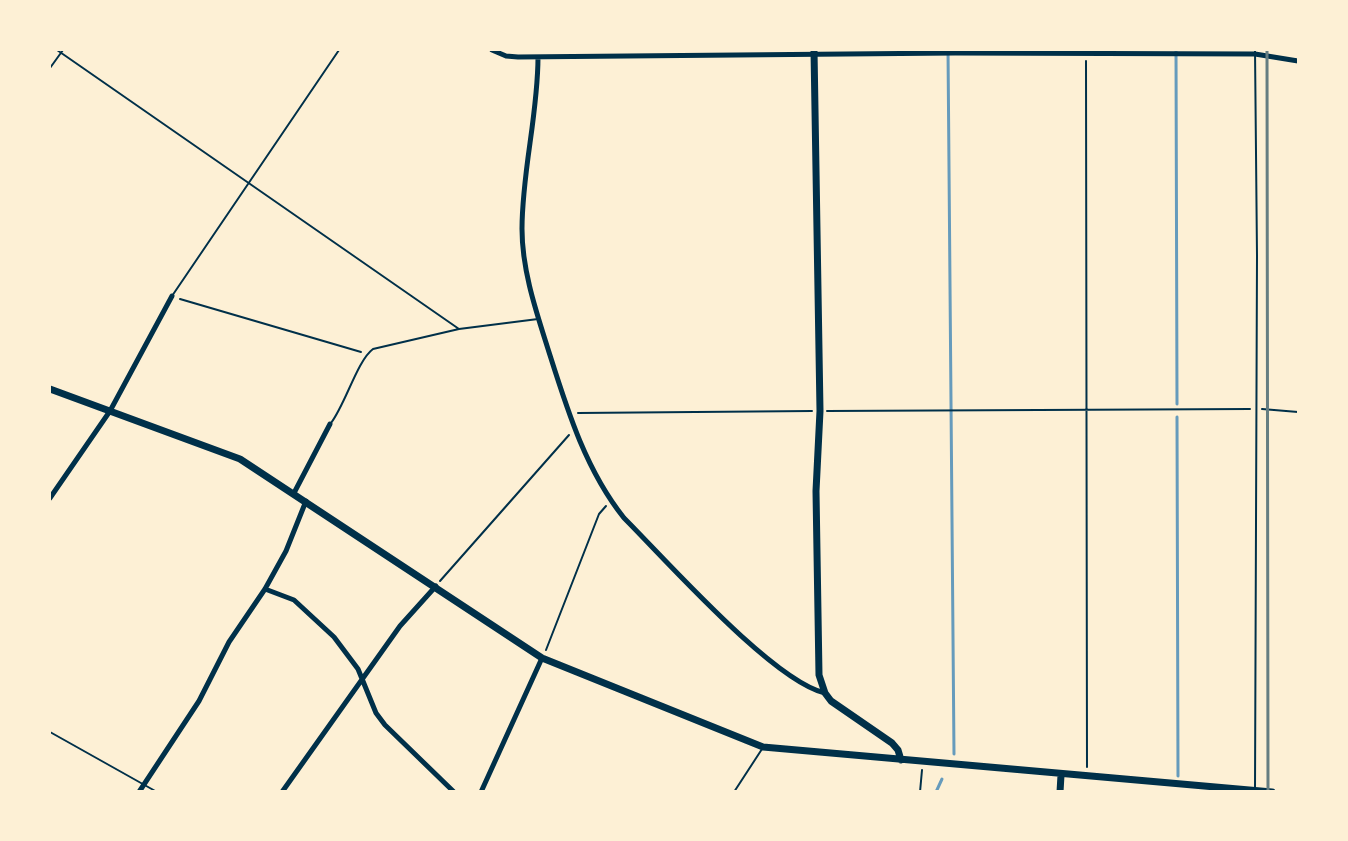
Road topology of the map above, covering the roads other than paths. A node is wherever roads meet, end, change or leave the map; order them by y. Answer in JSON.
{"nodes":[{"id":1,"x":57,"y":50,"type":"edge"},
{"id":2,"x":339,"y":50,"type":"edge"},
{"id":3,"x":492,"y":50,"type":"edge"},
{"id":4,"x":537,"y":50,"type":"edge"},
{"id":5,"x":62,"y":51,"type":"edge"},
{"id":6,"x":814,"y":52,"type":"edge"},
{"id":7,"x":1255,"y":52,"type":"edge"},
{"id":8,"x":538,"y":57,"type":"junction"},
{"id":9,"x":1299,"y":61,"type":"edge"},
{"id":10,"x":50,"y":68,"type":"edge"},
{"id":11,"x":247,"y":184,"type":"junction"},
{"id":12,"x":172,"y":296,"type":"joint"},
{"id":13,"x":538,"y":319,"type":"junction"},
{"id":14,"x":459,"y":329,"type":"junction"},
{"id":15,"x":50,"y":389,"type":"edge"},
{"id":16,"x":110,"y":411,"type":"junction"},
{"id":17,"x":330,"y":424,"type":"joint"},
{"id":18,"x":294,"y":493,"type":"junction"},
{"id":19,"x":50,"y":498,"type":"edge"},
{"id":20,"x":306,"y":501,"type":"junction"},
{"id":21,"x":436,"y":586,"type":"junction"},
{"id":22,"x":265,"y":590,"type":"junction"},
{"id":23,"x":542,"y":658,"type":"junction"},
{"id":24,"x":362,"y":679,"type":"junction"},
{"id":25,"x":825,"y":693,"type":"junction"},
{"id":26,"x":50,"y":732,"type":"edge"},
{"id":27,"x":763,"y":747,"type":"junction"},
{"id":28,"x":901,"y":760,"type":"junction"},
{"id":29,"x":1061,"y":775,"type":"junction"},
{"id":30,"x":144,"y":784,"type":"junction"},
{"id":31,"x":482,"y":789,"type":"edge"},
{"id":32,"x":1255,"y":791,"type":"edge"},
{"id":33,"x":139,"y":792,"type":"edge"},
{"id":34,"x":157,"y":792,"type":"edge"},
{"id":35,"x":282,"y":792,"type":"edge"},
{"id":36,"x":454,"y":792,"type":"edge"},
{"id":37,"x":489,"y":792,"type":"edge"},
{"id":38,"x":734,"y":792,"type":"edge"},
{"id":39,"x":1060,"y":792,"type":"edge"},
{"id":40,"x":1272,"y":792,"type":"edge"}],
"edges":[{"from":1,"to":5,"type":"lane"},
{"from":2,"to":11,"type":"lane"},
{"from":3,"to":8,"type":"street"},
{"from":4,"to":8,"type":"lane"},
{"from":5,"to":10,"type":"lane"},
{"from":5,"to":11,"type":"lane"},
{"from":6,"to":7,"type":"street"},
{"from":6,"to":8,"type":"street"},
{"from":6,"to":25,"type":"street"},
{"from":7,"to":9,"type":"street"},
{"from":7,"to":32,"type":"lane"},
{"from":8,"to":13,"type":"street"},
{"from":11,"to":12,"type":"lane"},
{"from":11,"to":14,"type":"lane"},
{"from":12,"to":16,"type":"street"},
{"from":13,"to":14,"type":"lane"},
{"from":13,"to":25,"type":"street"},
{"from":14,"to":17,"type":"lane"},
{"from":15,"to":16,"type":"street"},
{"from":16,"to":18,"type":"street"},
{"from":16,"to":19,"type":"street"},
{"from":17,"to":18,"type":"street"},
{"from":18,"to":20,"type":"street"},
{"from":20,"to":21,"type":"street"},
{"from":20,"to":22,"type":"street"},
{"from":21,"to":23,"type":"street"},
{"from":21,"to":24,"type":"street"},
{"from":22,"to":24,"type":"street"},
{"from":22,"to":30,"type":"street"},
{"from":23,"to":27,"type":"street"},
{"from":23,"to":31,"type":"street"},
{"from":24,"to":35,"type":"street"},
{"from":24,"to":36,"type":"street"},
{"from":25,"to":28,"type":"street"},
{"from":26,"to":30,"type":"lane"},
{"from":27,"to":28,"type":"street"},
{"from":27,"to":38,"type":"lane"},
{"from":28,"to":29,"type":"street"},
{"from":29,"to":32,"type":"street"},
{"from":29,"to":39,"type":"street"},
{"from":30,"to":33,"type":"street"},
{"from":30,"to":34,"type":"lane"},
{"from":31,"to":37,"type":"lane"},
{"from":32,"to":40,"type":"street"}]}
